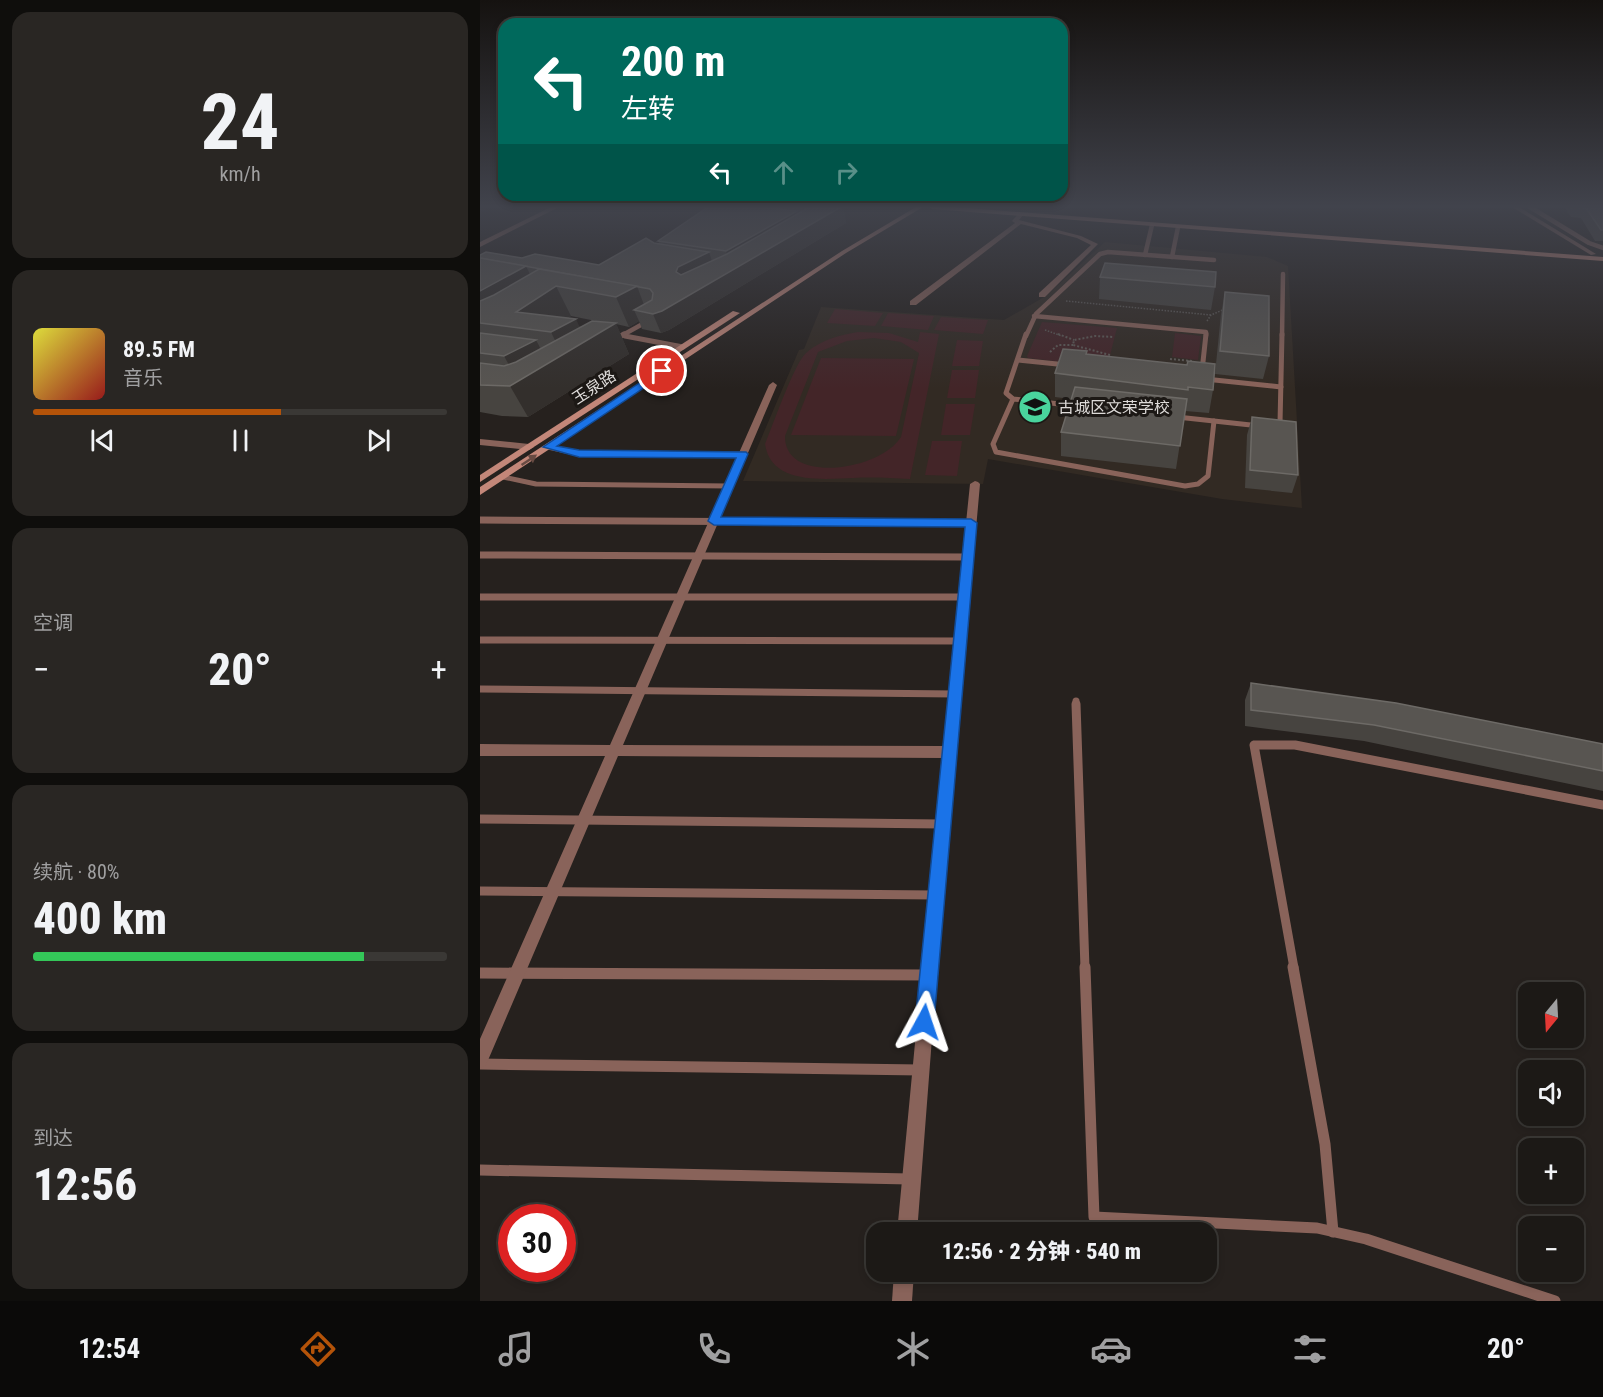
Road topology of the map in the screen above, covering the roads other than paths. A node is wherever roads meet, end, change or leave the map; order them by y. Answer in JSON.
{"nodes":[{"id":1,"x":805,"y":268,"type":"edge"},
{"id":2,"x":820,"y":268,"type":"edge"},
{"id":3,"x":958,"y":268,"type":"edge"},
{"id":4,"x":1070,"y":268,"type":"edge"},
{"id":5,"x":1085,"y":268,"type":"edge"},
{"id":6,"x":1283,"y":274,"type":"dead end"},
{"id":7,"x":1042,"y":295,"type":"dead end"},
{"id":8,"x":914,"y":303,"type":"dead end"},
{"id":9,"x":656,"y":316,"type":"edge"},
{"id":10,"x":1034,"y":316,"type":"junction"},
{"id":11,"x":625,"y":336,"type":"junction"},
{"id":12,"x":612,"y":341,"type":"dead end"},
{"id":13,"x":683,"y":347,"type":"junction"},
{"id":14,"x":1018,"y":360,"type":"junction"},
{"id":15,"x":1078,"y":366,"type":"edge"},
{"id":16,"x":773,"y":385,"type":"dead end"},
{"id":17,"x":1281,"y":387,"type":"junction"},
{"id":18,"x":1013,"y":399,"type":"junction"},
{"id":19,"x":1084,"y":406,"type":"edge"},
{"id":20,"x":1166,"y":416,"type":"edge"},
{"id":21,"x":1214,"y":421,"type":"junction"},
{"id":22,"x":480,"y":442,"type":"edge"},
{"id":23,"x":529,"y":447,"type":"junction"},
{"id":24,"x":548,"y":447,"type":"junction"},
{"id":25,"x":743,"y":454,"type":"junction"},
{"id":26,"x":503,"y":477,"type":"junction"},
{"id":27,"x":480,"y":479,"type":"edge"},
{"id":28,"x":975,"y":484,"type":"dead end"},
{"id":29,"x":729,"y":486,"type":"junction"},
{"id":30,"x":480,"y":492,"type":"edge"},
{"id":31,"x":480,"y":520,"type":"edge"},
{"id":32,"x":714,"y":521,"type":"junction"},
{"id":33,"x":971,"y":523,"type":"junction"},
{"id":34,"x":480,"y":555,"type":"edge"},
{"id":35,"x":698,"y":556,"type":"junction"},
{"id":36,"x":968,"y":557,"type":"junction"},
{"id":37,"x":480,"y":597,"type":"edge"},
{"id":38,"x":681,"y":597,"type":"junction"},
{"id":39,"x":964,"y":597,"type":"junction"},
{"id":40,"x":480,"y":639,"type":"edge"},
{"id":41,"x":662,"y":640,"type":"junction"},
{"id":42,"x":960,"y":641,"type":"junction"},
{"id":43,"x":480,"y":689,"type":"edge"},
{"id":44,"x":640,"y":691,"type":"junction"},
{"id":45,"x":955,"y":694,"type":"junction"},
{"id":46,"x":1076,"y":700,"type":"dead end"},
{"id":47,"x":480,"y":750,"type":"edge"},
{"id":48,"x":614,"y":751,"type":"junction"},
{"id":49,"x":949,"y":752,"type":"junction"},
{"id":50,"x":1603,"y":805,"type":"edge"},
{"id":51,"x":480,"y":819,"type":"edge"},
{"id":52,"x":584,"y":820,"type":"junction"},
{"id":53,"x":942,"y":824,"type":"junction"},
{"id":54,"x":480,"y":891,"type":"edge"},
{"id":55,"x":553,"y":891,"type":"junction"},
{"id":56,"x":936,"y":895,"type":"junction"},
{"id":57,"x":480,"y":973,"type":"edge"},
{"id":58,"x":517,"y":973,"type":"junction"},
{"id":59,"x":928,"y":975,"type":"junction"},
{"id":60,"x":480,"y":1059,"type":"edge"},
{"id":61,"x":480,"y":1064,"type":"edge"},
{"id":62,"x":921,"y":1070,"type":"junction"},
{"id":63,"x":480,"y":1170,"type":"edge"},
{"id":64,"x":912,"y":1179,"type":"junction"},
{"id":65,"x":908,"y":1222,"type":"edge"},
{"id":66,"x":1334,"y":1232,"type":"junction"},
{"id":67,"x":903,"y":1282,"type":"edge"},
{"id":68,"x":902,"y":1301,"type":"edge"},
{"id":69,"x":1555,"y":1301,"type":"edge"}],
"edges":[{"from":1,"to":13,"type":"street","name":"玉泉路"},
{"from":2,"to":24,"type":"street","name":"玉泉路"},
{"from":3,"to":8,"type":"street"},
{"from":4,"to":7,"type":"street"},
{"from":5,"to":10,"type":"lane"},
{"from":6,"to":17,"type":"lane"},
{"from":9,"to":11,"type":"lane"},
{"from":10,"to":14,"type":"lane"},
{"from":10,"to":17,"type":"lane"},
{"from":11,"to":12,"type":"lane"},
{"from":11,"to":13,"type":"lane"},
{"from":13,"to":23,"type":"street","name":"玉泉路"},
{"from":14,"to":15,"type":"lane"},
{"from":14,"to":18,"type":"lane"},
{"from":16,"to":25,"type":"street"},
{"from":17,"to":21,"type":"lane"},
{"from":18,"to":19,"type":"lane"},
{"from":18,"to":21,"type":"lane"},
{"from":20,"to":21,"type":"lane"},
{"from":22,"to":23,"type":"street"},
{"from":23,"to":27,"type":"street","name":"玉泉路"},
{"from":24,"to":25,"type":"lane"},
{"from":26,"to":24,"type":"street","name":"玉泉路","one_way":true},
{"from":25,"to":29,"type":"street"},
{"from":26,"to":29,"type":"lane"},
{"from":26,"to":30,"type":"street","name":"玉泉路"},
{"from":28,"to":33,"type":"street"},
{"from":29,"to":32,"type":"street"},
{"from":31,"to":32,"type":"lane"},
{"from":32,"to":33,"type":"lane"},
{"from":32,"to":35,"type":"street"},
{"from":33,"to":36,"type":"street"},
{"from":34,"to":35,"type":"lane"},
{"from":35,"to":36,"type":"lane"},
{"from":35,"to":38,"type":"street"},
{"from":36,"to":39,"type":"street"},
{"from":37,"to":38,"type":"lane"},
{"from":38,"to":39,"type":"lane"},
{"from":38,"to":41,"type":"street"},
{"from":39,"to":42,"type":"street"},
{"from":40,"to":41,"type":"lane"},
{"from":41,"to":42,"type":"lane"},
{"from":41,"to":44,"type":"street"},
{"from":42,"to":45,"type":"street"},
{"from":43,"to":44,"type":"lane"},
{"from":44,"to":45,"type":"lane"},
{"from":44,"to":48,"type":"street"},
{"from":45,"to":49,"type":"street"},
{"from":46,"to":66,"type":"lane"},
{"from":47,"to":48,"type":"street"},
{"from":48,"to":49,"type":"street"},
{"from":48,"to":52,"type":"street"},
{"from":49,"to":53,"type":"street"},
{"from":50,"to":66,"type":"lane"},
{"from":51,"to":52,"type":"lane"},
{"from":52,"to":53,"type":"lane"},
{"from":52,"to":55,"type":"street"},
{"from":53,"to":56,"type":"street"},
{"from":54,"to":55,"type":"lane"},
{"from":55,"to":56,"type":"lane"},
{"from":55,"to":58,"type":"street"},
{"from":56,"to":59,"type":"street"},
{"from":57,"to":58,"type":"lane"},
{"from":58,"to":59,"type":"lane"},
{"from":58,"to":60,"type":"street"},
{"from":59,"to":62,"type":"street"},
{"from":61,"to":62,"type":"lane"},
{"from":62,"to":64,"type":"street"},
{"from":63,"to":64,"type":"lane"},
{"from":64,"to":65,"type":"street"},
{"from":66,"to":69,"type":"lane"},
{"from":67,"to":68,"type":"street"}]}
